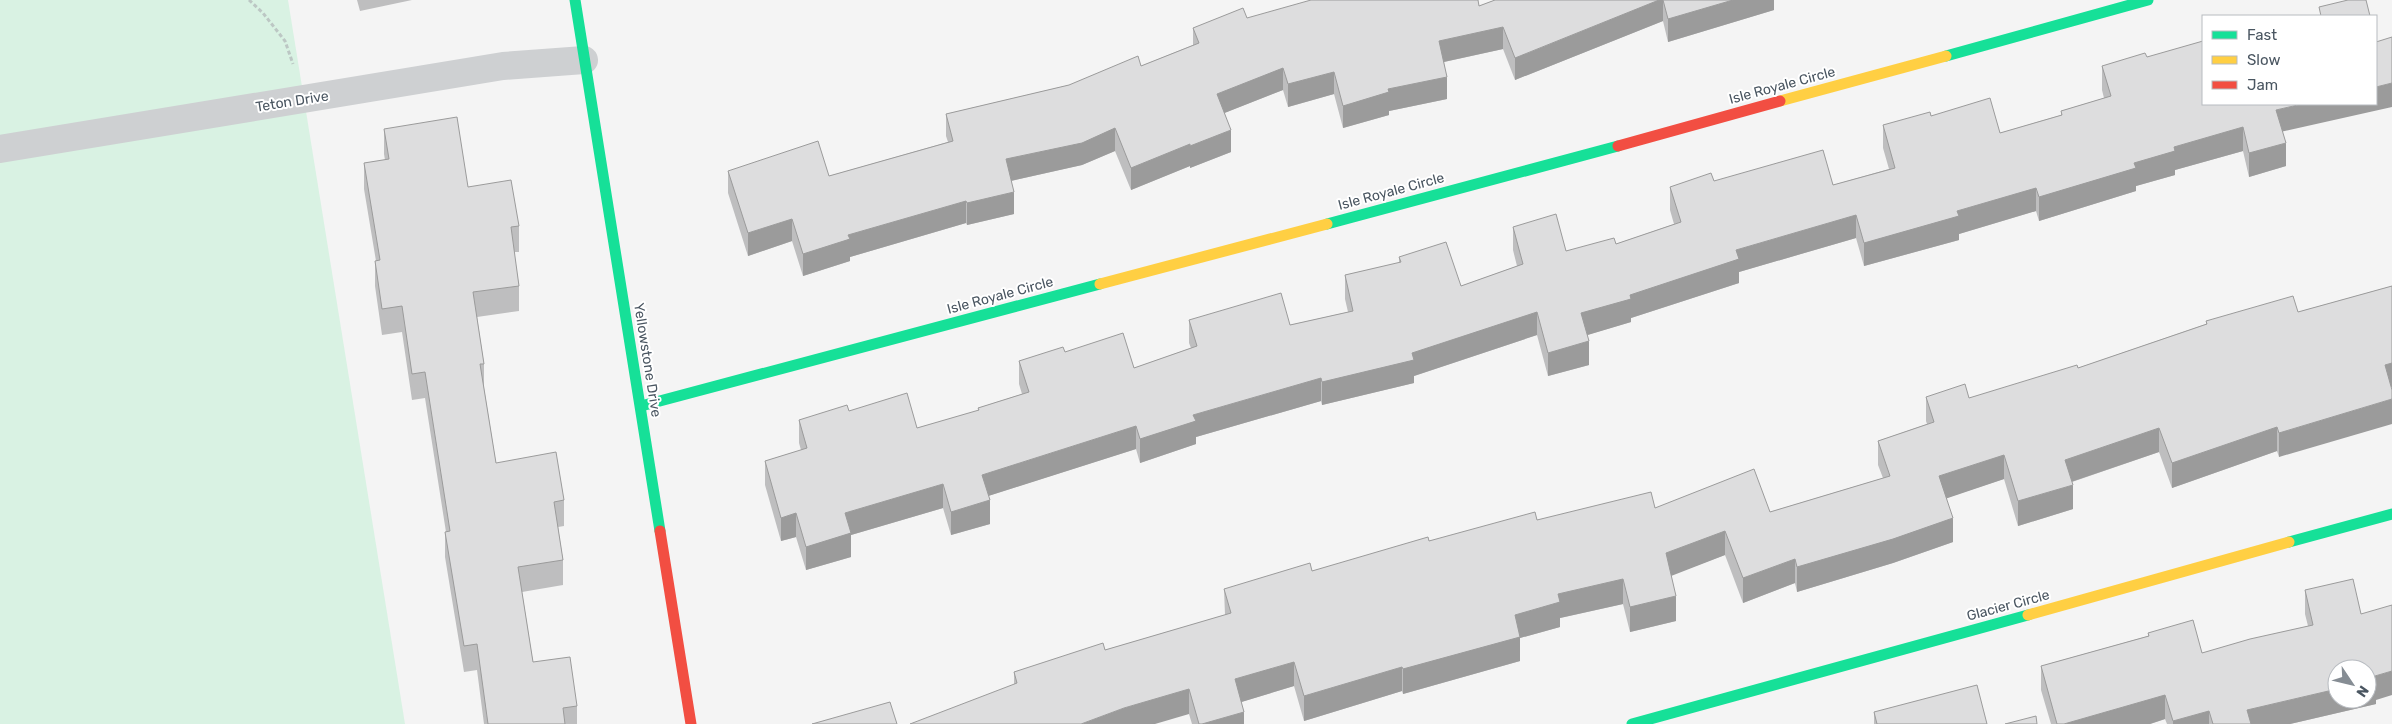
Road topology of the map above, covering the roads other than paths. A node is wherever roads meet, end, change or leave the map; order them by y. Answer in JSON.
{"nodes":[{"id":1,"x":575,"y":0,"type":"edge"},
{"id":2,"x":2148,"y":0,"type":"edge"},
{"id":3,"x":584,"y":60,"type":"junction"},
{"id":4,"x":0,"y":149,"type":"edge"},
{"id":5,"x":641,"y":406,"type":"junction"},
{"id":6,"x":2392,"y":514,"type":"edge"},
{"id":7,"x":691,"y":724,"type":"edge"},
{"id":8,"x":1632,"y":724,"type":"edge"}],
"edges":[{"from":1,"to":3,"type":"street","name":"Yellowstone Drive"},
{"from":2,"to":5,"type":"street","name":"Isle Royale Circle"},
{"from":3,"to":4,"type":"street","name":"Teton Drive"},
{"from":3,"to":5,"type":"street","name":"Yellowstone Drive"},
{"from":5,"to":7,"type":"street","name":"Yellowstone Drive"},
{"from":6,"to":8,"type":"street","name":"Glacier Circle"}]}
